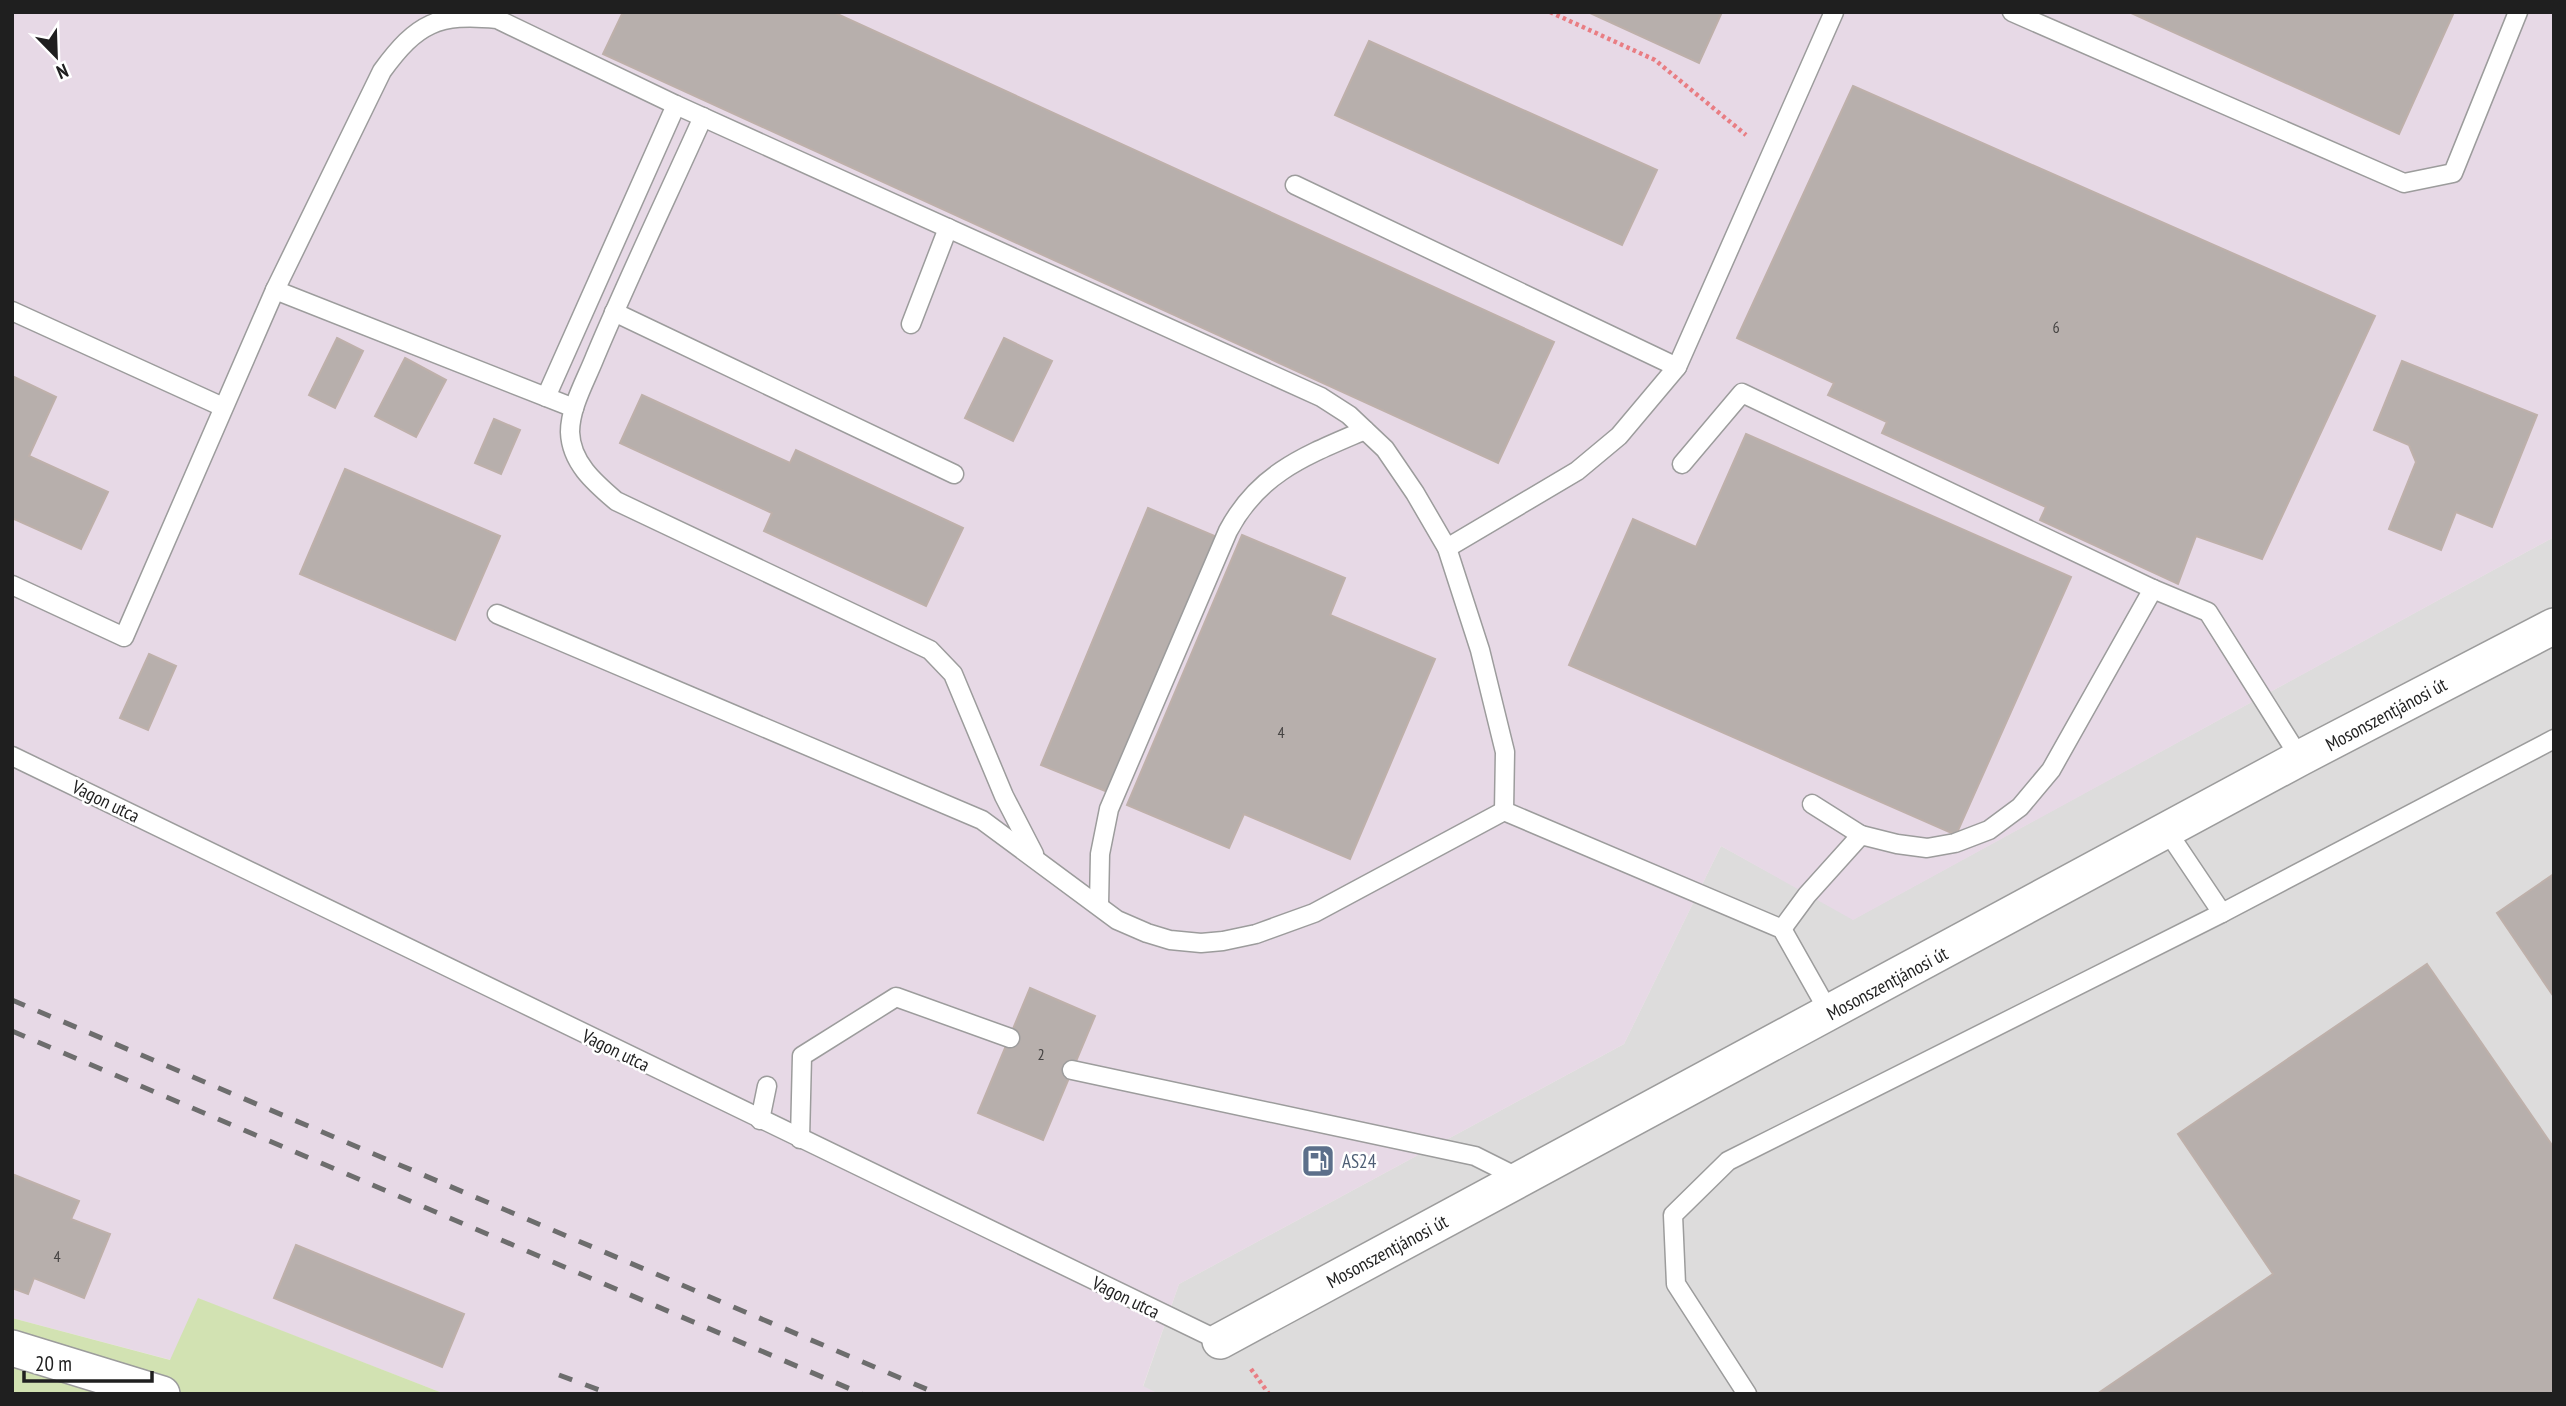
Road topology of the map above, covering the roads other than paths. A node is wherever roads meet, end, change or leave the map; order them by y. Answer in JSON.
{"nodes":[{"id":1,"x":1834,"y":12,"type":"edge"},
{"id":2,"x":2012,"y":12,"type":"edge"},
{"id":3,"x":2518,"y":12,"type":"edge"},
{"id":4,"x":467,"y":14,"type":"edge"},
{"id":5,"x":676,"y":105,"type":"junction"},
{"id":6,"x":703,"y":117,"type":"junction"},
{"id":7,"x":1295,"y":185,"type":"dead end"},
{"id":8,"x":948,"y":228,"type":"junction"},
{"id":9,"x":275,"y":290,"type":"junction"},
{"id":10,"x":12,"y":311,"type":"edge"},
{"id":11,"x":614,"y":312,"type":"junction"},
{"id":12,"x":911,"y":324,"type":"dead end"},
{"id":13,"x":1677,"y":367,"type":"junction"},
{"id":14,"x":546,"y":397,"type":"junction"},
{"id":15,"x":223,"y":407,"type":"junction"},
{"id":16,"x":574,"y":408,"type":"junction"},
{"id":17,"x":1365,"y":430,"type":"junction"},
{"id":18,"x":1682,"y":464,"type":"dead end"},
{"id":19,"x":954,"y":474,"type":"dead end"},
{"id":20,"x":1447,"y":548,"type":"junction"},
{"id":21,"x":12,"y":585,"type":"edge"},
{"id":22,"x":2153,"y":589,"type":"junction"},
{"id":23,"x":497,"y":614,"type":"dead end"},
{"id":24,"x":2554,"y":626,"type":"edge"},
{"id":25,"x":2554,"y":739,"type":"edge"},
{"id":26,"x":12,"y":756,"type":"edge"},
{"id":27,"x":2300,"y":758,"type":"junction"},
{"id":28,"x":1811,"y":804,"type":"dead end"},
{"id":29,"x":1504,"y":811,"type":"junction"},
{"id":30,"x":2167,"y":831,"type":"junction"},
{"id":31,"x":1861,"y":835,"type":"junction"},
{"id":32,"x":1035,"y":857,"type":"junction"},
{"id":33,"x":1099,"y":905,"type":"junction"},
{"id":34,"x":2222,"y":913,"type":"junction"},
{"id":35,"x":1782,"y":929,"type":"junction"},
{"id":36,"x":1830,"y":1014,"type":"junction"},
{"id":37,"x":1010,"y":1038,"type":"dead end"},
{"id":38,"x":1072,"y":1070,"type":"dead end"},
{"id":39,"x":767,"y":1086,"type":"dead end"},
{"id":40,"x":760,"y":1120,"type":"junction"},
{"id":41,"x":800,"y":1139,"type":"junction"},
{"id":42,"x":1521,"y":1179,"type":"junction"},
{"id":43,"x":1220,"y":1341,"type":"joint"},
{"id":44,"x":12,"y":1348,"type":"edge"},
{"id":45,"x":162,"y":1394,"type":"edge"},
{"id":46,"x":1747,"y":1394,"type":"edge"}],
"edges":[{"from":1,"to":13,"type":"lane"},
{"from":2,"to":3,"type":"lane"},
{"from":4,"to":5,"type":"lane"},
{"from":4,"to":9,"type":"lane"},
{"from":5,"to":6,"type":"lane"},
{"from":5,"to":14,"type":"lane"},
{"from":6,"to":8,"type":"lane"},
{"from":6,"to":11,"type":"lane"},
{"from":7,"to":13,"type":"lane"},
{"from":8,"to":12,"type":"lane"},
{"from":8,"to":17,"type":"lane"},
{"from":9,"to":14,"type":"lane"},
{"from":9,"to":15,"type":"lane"},
{"from":10,"to":15,"type":"lane"},
{"from":11,"to":16,"type":"lane"},
{"from":11,"to":19,"type":"lane"},
{"from":13,"to":20,"type":"lane"},
{"from":14,"to":16,"type":"lane"},
{"from":15,"to":21,"type":"lane"},
{"from":16,"to":32,"type":"lane"},
{"from":17,"to":20,"type":"lane"},
{"from":17,"to":33,"type":"lane"},
{"from":18,"to":22,"type":"lane"},
{"from":20,"to":29,"type":"lane"},
{"from":22,"to":27,"type":"lane"},
{"from":22,"to":31,"type":"lane"},
{"from":23,"to":32,"type":"lane"},
{"from":24,"to":27,"type":"street","name":"Mosonszentjánosi út"},
{"from":25,"to":34,"type":"lane"},
{"from":26,"to":40,"type":"lane","name":"Vagon utca"},
{"from":27,"to":30,"type":"street","name":"Mosonszentjánosi út"},
{"from":28,"to":31,"type":"lane"},
{"from":29,"to":33,"type":"lane"},
{"from":29,"to":35,"type":"lane"},
{"from":30,"to":34,"type":"lane"},
{"from":30,"to":36,"type":"street","name":"Mosonszentjánosi út"},
{"from":31,"to":35,"type":"lane"},
{"from":32,"to":33,"type":"lane"},
{"from":34,"to":46,"type":"lane"},
{"from":35,"to":36,"type":"lane"},
{"from":36,"to":42,"type":"street","name":"Mosonszentjánosi út"},
{"from":37,"to":41,"type":"lane"},
{"from":38,"to":42,"type":"lane"},
{"from":39,"to":40,"type":"lane"},
{"from":40,"to":41,"type":"lane","name":"Vagon utca"},
{"from":41,"to":43,"type":"lane","name":"Vagon utca"},
{"from":42,"to":43,"type":"street","name":"Mosonszentjánosi út"},
{"from":44,"to":45,"type":"street"}]}
